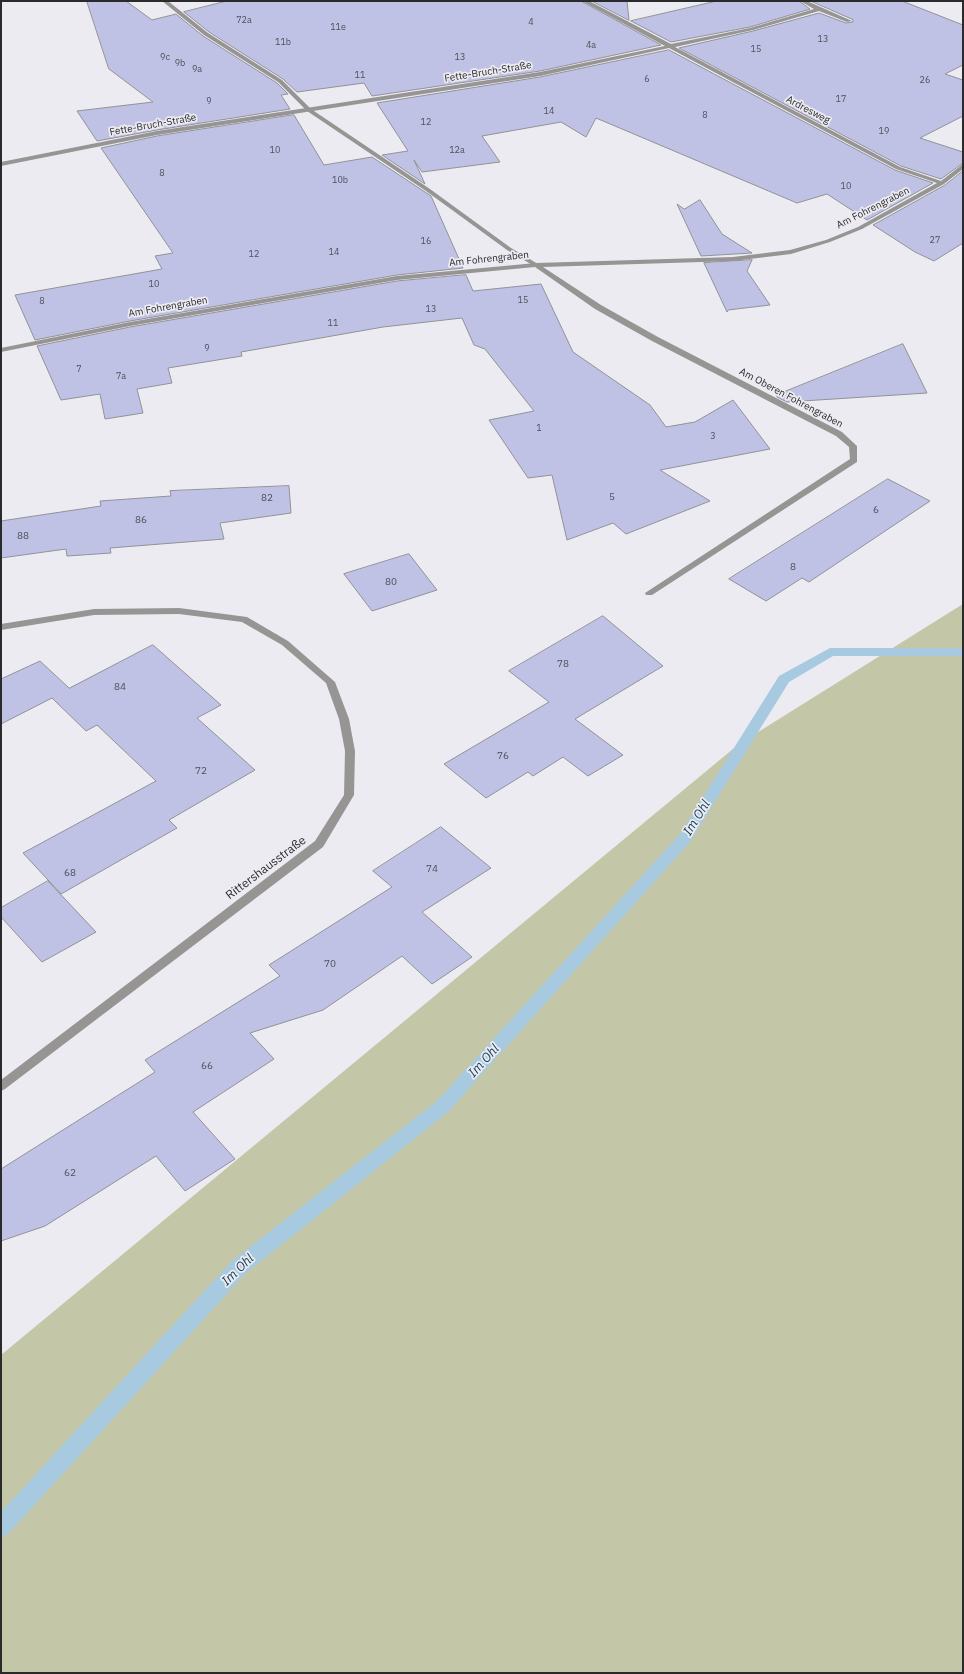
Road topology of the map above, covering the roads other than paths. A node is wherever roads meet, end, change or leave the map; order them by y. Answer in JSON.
{"nodes":[{"id":1,"x":165,"y":1,"type":"edge"},
{"id":2,"x":585,"y":1,"type":"edge"},
{"id":3,"x":803,"y":1,"type":"edge"},
{"id":4,"x":819,"y":9,"type":"junction"},
{"id":5,"x":849,"y":21,"type":"dead end"},
{"id":6,"x":670,"y":45,"type":"junction"},
{"id":7,"x":309,"y":110,"type":"junction"},
{"id":8,"x":1,"y":164,"type":"edge"},
{"id":9,"x":963,"y":166,"type":"edge"},
{"id":10,"x":942,"y":184,"type":"junction"},
{"id":11,"x":536,"y":265,"type":"junction"},
{"id":12,"x":1,"y":350,"type":"edge"},
{"id":13,"x":649,"y":593,"type":"dead end"},
{"id":14,"x":1,"y":627,"type":"edge"},
{"id":15,"x":1,"y":1086,"type":"edge"}],
"edges":[{"from":1,"to":7,"type":"street"},
{"from":2,"to":6,"type":"street","name":"Ardresweg"},
{"from":3,"to":4,"type":"street"},
{"from":4,"to":5,"type":"street"},
{"from":4,"to":6,"type":"street"},
{"from":6,"to":7,"type":"street","name":"Fette-Bruch-Straße"},
{"from":6,"to":10,"type":"street","name":"Ardresweg"},
{"from":7,"to":8,"type":"street","name":"Fette-Bruch-Straße"},
{"from":7,"to":11,"type":"street"},
{"from":9,"to":10,"type":"street","name":"Am Fohrengraben"},
{"from":10,"to":11,"type":"street","name":"Am Fohrengraben"},
{"from":11,"to":12,"type":"street","name":"Am Fohrengraben"},
{"from":11,"to":13,"type":"street","name":"Am Oberen Fohrengraben"},
{"from":14,"to":15,"type":"street","name":"Rittershausstraße"}]}
